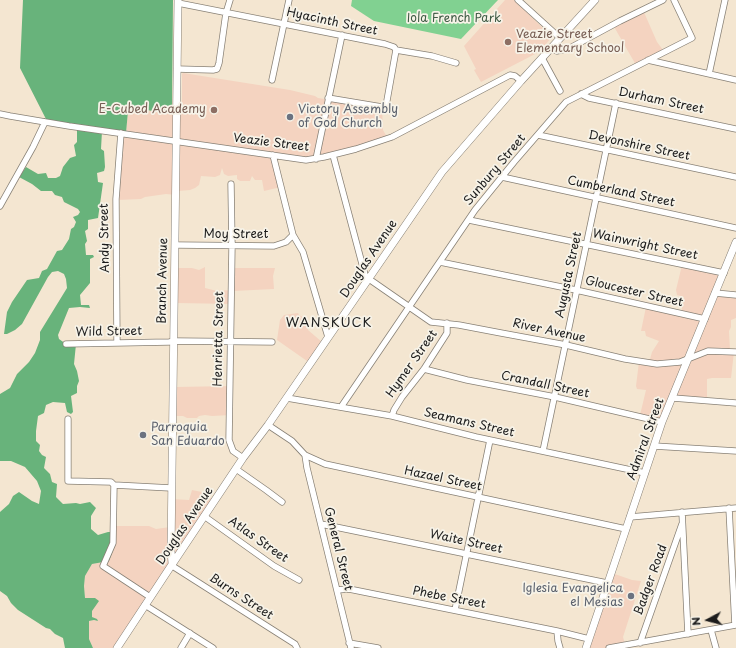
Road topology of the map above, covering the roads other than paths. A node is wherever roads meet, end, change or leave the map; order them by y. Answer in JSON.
{"nodes":[{"id":1,"x":230,"y":0,"type":"edge"},
{"id":2,"x":289,"y":0,"type":"edge"},
{"id":3,"x":518,"y":0,"type":"edge"},
{"id":4,"x":663,"y":0,"type":"edge"},
{"id":5,"x":674,"y":0,"type":"edge"},
{"id":6,"x":725,"y":0,"type":"edge"},
{"id":7,"x":592,"y":1,"type":"edge"},
{"id":8,"x":178,"y":2,"type":"edge"},
{"id":9,"x":226,"y":13,"type":"junction"},
{"id":10,"x":284,"y":24,"type":"junction"},
{"id":11,"x":342,"y":36,"type":"junction"},
{"id":12,"x":560,"y":38,"type":"junction"},
{"id":13,"x":550,"y":48,"type":"junction"},
{"id":14,"x":396,"y":50,"type":"junction"},
{"id":15,"x":542,"y":58,"type":"junction"},
{"id":16,"x":648,"y":60,"type":"junction"},
{"id":17,"x":456,"y":63,"type":"dead end"},
{"id":18,"x":177,"y":69,"type":"junction"},
{"id":19,"x":709,"y":74,"type":"junction"},
{"id":20,"x":272,"y":80,"type":"dead end"},
{"id":21,"x":736,"y":80,"type":"edge"},
{"id":22,"x":521,"y":81,"type":"junction"},
{"id":23,"x":560,"y":91,"type":"dead end"},
{"id":24,"x":581,"y":94,"type":"junction"},
{"id":25,"x":328,"y":98,"type":"junction"},
{"id":26,"x":616,"y":103,"type":"junction"},
{"id":27,"x":0,"y":114,"type":"edge"},
{"id":28,"x":45,"y":122,"type":"junction"},
{"id":29,"x":736,"y":128,"type":"edge"},
{"id":30,"x":121,"y":133,"type":"junction"},
{"id":31,"x":538,"y":135,"type":"junction"},
{"id":32,"x":176,"y":140,"type":"junction"},
{"id":33,"x":606,"y":149,"type":"junction"},
{"id":34,"x":273,"y":155,"type":"junction"},
{"id":35,"x":333,"y":155,"type":"junction"},
{"id":36,"x":316,"y":159,"type":"junction"},
{"id":37,"x":502,"y":177,"type":"junction"},
{"id":38,"x":736,"y":177,"type":"edge"},
{"id":39,"x":232,"y":184,"type":"dead end"},
{"id":40,"x":597,"y":197,"type":"junction"},
{"id":41,"x":0,"y":206,"type":"edge"},
{"id":42,"x":468,"y":220,"type":"junction"},
{"id":43,"x":736,"y":228,"type":"edge"},
{"id":44,"x":293,"y":236,"type":"junction"},
{"id":45,"x":736,"y":242,"type":"edge"},
{"id":46,"x":586,"y":244,"type":"junction"},
{"id":47,"x":175,"y":245,"type":"junction"},
{"id":48,"x":232,"y":246,"type":"junction"},
{"id":49,"x":440,"y":262,"type":"junction"},
{"id":50,"x":724,"y":273,"type":"junction"},
{"id":51,"x":369,"y":279,"type":"junction"},
{"id":52,"x":576,"y":290,"type":"junction"},
{"id":53,"x":715,"y":293,"type":"junction"},
{"id":54,"x":736,"y":295,"type":"edge"},
{"id":55,"x":408,"y":307,"type":"junction"},
{"id":56,"x":705,"y":319,"type":"junction"},
{"id":57,"x":447,"y":323,"type":"junction"},
{"id":58,"x":328,"y":337,"type":"junction"},
{"id":59,"x":230,"y":341,"type":"junction"},
{"id":60,"x":173,"y":342,"type":"junction"},
{"id":61,"x":272,"y":342,"type":"dead end"},
{"id":62,"x":117,"y":343,"type":"junction"},
{"id":63,"x":66,"y":344,"type":"dead end"},
{"id":64,"x":566,"y":345,"type":"junction"},
{"id":65,"x":736,"y":352,"type":"edge"},
{"id":66,"x":689,"y":359,"type":"junction"},
{"id":67,"x":424,"y":369,"type":"junction"},
{"id":68,"x":555,"y":397,"type":"junction"},
{"id":69,"x":287,"y":398,"type":"junction"},
{"id":70,"x":673,"y":398,"type":"junction"},
{"id":71,"x":736,"y":403,"type":"edge"},
{"id":72,"x":341,"y":407,"type":"junction"},
{"id":73,"x":392,"y":416,"type":"junction"},
{"id":74,"x":68,"y":419,"type":"dead end"},
{"id":75,"x":662,"y":422,"type":"junction"},
{"id":76,"x":268,"y":425,"type":"junction"},
{"id":77,"x":490,"y":440,"type":"junction"},
{"id":78,"x":654,"y":446,"type":"junction"},
{"id":79,"x":543,"y":451,"type":"junction"},
{"id":80,"x":736,"y":451,"type":"edge"},
{"id":81,"x":305,"y":455,"type":"junction"},
{"id":82,"x":243,"y":458,"type":"junction"},
{"id":83,"x":236,"y":470,"type":"junction"},
{"id":84,"x":645,"y":473,"type":"junction"},
{"id":85,"x":114,"y":485,"type":"junction"},
{"id":86,"x":171,"y":488,"type":"junction"},
{"id":87,"x":479,"y":497,"type":"junction"},
{"id":88,"x":282,"y":502,"type":"dead end"},
{"id":89,"x":729,"y":508,"type":"junction"},
{"id":90,"x":736,"y":508,"type":"edge"},
{"id":91,"x":682,"y":512,"type":"junction"},
{"id":92,"x":204,"y":516,"type":"junction"},
{"id":93,"x":630,"y":517,"type":"junction"},
{"id":94,"x":321,"y":524,"type":"junction"},
{"id":95,"x":682,"y":524,"type":"junction"},
{"id":96,"x":626,"y":529,"type":"junction"},
{"id":97,"x":467,"y":553,"type":"junction"},
{"id":98,"x":172,"y":563,"type":"junction"},
{"id":99,"x":299,"y":580,"type":"dead end"},
{"id":100,"x":607,"y":583,"type":"junction"},
{"id":101,"x":337,"y":590,"type":"junction"},
{"id":102,"x":150,"y":597,"type":"junction"},
{"id":103,"x":145,"y":605,"type":"junction"},
{"id":104,"x":455,"y":610,"type":"junction"},
{"id":105,"x":736,"y":625,"type":"edge"},
{"id":106,"x":711,"y":630,"type":"junction"},
{"id":107,"x":557,"y":631,"type":"junction"},
{"id":108,"x":190,"y":633,"type":"junction"},
{"id":109,"x":688,"y":634,"type":"junction"},
{"id":110,"x":589,"y":639,"type":"junction"},
{"id":111,"x":640,"y":643,"type":"junction"},
{"id":112,"x":350,"y":645,"type":"edge"},
{"id":113,"x":632,"y":646,"type":"edge"},
{"id":114,"x":119,"y":647,"type":"edge"},
{"id":115,"x":181,"y":648,"type":"edge"},
{"id":116,"x":212,"y":648,"type":"edge"},
{"id":117,"x":297,"y":648,"type":"edge"},
{"id":118,"x":378,"y":648,"type":"edge"},
{"id":119,"x":560,"y":648,"type":"edge"},
{"id":120,"x":586,"y":648,"type":"edge"},
{"id":121,"x":609,"y":648,"type":"edge"},
{"id":122,"x":716,"y":648,"type":"edge"}],
"edges":[{"from":1,"to":9,"type":"street"},
{"from":2,"to":10,"type":"street"},
{"from":3,"to":12,"type":"street"},
{"from":4,"to":13,"type":"street"},
{"from":5,"to":16,"type":"street","name":"Sunbury Street"},
{"from":6,"to":19,"type":"street"},
{"from":7,"to":12,"type":"main road","name":"Douglas Avenue"},
{"from":8,"to":9,"type":"street","name":"Hyacinth Street"},
{"from":8,"to":18,"type":"main road","name":"Branch Avenue"},
{"from":9,"to":10,"type":"street","name":"Hyacinth Street"},
{"from":9,"to":18,"type":"street"},
{"from":10,"to":11,"type":"street","name":"Hyacinth Street"},
{"from":10,"to":20,"type":"street"},
{"from":11,"to":14,"type":"street","name":"Hyacinth Street"},
{"from":11,"to":25,"type":"street"},
{"from":12,"to":13,"type":"main road","name":"Douglas Avenue"},
{"from":13,"to":15,"type":"main road","name":"Douglas Avenue"},
{"from":14,"to":17,"type":"street","name":"Hyacinth Street"},
{"from":14,"to":25,"type":"street"},
{"from":15,"to":22,"type":"main road","name":"Douglas Avenue"},
{"from":15,"to":23,"type":"street"},
{"from":16,"to":19,"type":"street"},
{"from":16,"to":24,"type":"street","name":"Sunbury Street"},
{"from":18,"to":32,"type":"main road","name":"Branch Avenue"},
{"from":19,"to":21,"type":"street"},
{"from":22,"to":35,"type":"street","name":"Veazie Street"},
{"from":22,"to":51,"type":"main road","name":"Douglas Avenue"},
{"from":24,"to":26,"type":"street","name":"Durham Street"},
{"from":24,"to":31,"type":"street","name":"Sunbury Street"},
{"from":25,"to":36,"type":"street"},
{"from":26,"to":29,"type":"street","name":"Durham Street"},
{"from":26,"to":33,"type":"street","name":"Augusta Street"},
{"from":27,"to":28,"type":"street","name":"Veazie Street"},
{"from":28,"to":30,"type":"street","name":"Veazie Street"},
{"from":28,"to":41,"type":"street"},
{"from":30,"to":32,"type":"street","name":"Veazie Street"},
{"from":30,"to":62,"type":"street","name":"Andy Street"},
{"from":31,"to":33,"type":"street","name":"Devonshire Street"},
{"from":31,"to":37,"type":"street","name":"Sunbury Street"},
{"from":32,"to":34,"type":"street","name":"Veazie Street"},
{"from":32,"to":47,"type":"main road","name":"Branch Avenue"},
{"from":33,"to":38,"type":"street","name":"Devonshire Street"},
{"from":33,"to":40,"type":"street","name":"Augusta Street"},
{"from":34,"to":36,"type":"street","name":"Veazie Street"},
{"from":34,"to":44,"type":"street"},
{"from":35,"to":36,"type":"street","name":"Veazie Street"},
{"from":35,"to":51,"type":"street"},
{"from":37,"to":40,"type":"street","name":"Cumberland Street"},
{"from":37,"to":42,"type":"street","name":"Sunbury Street"},
{"from":39,"to":48,"type":"street","name":"Henrietta Street"},
{"from":40,"to":43,"type":"street","name":"Cumberland Street"},
{"from":40,"to":46,"type":"street","name":"Augusta Street"},
{"from":42,"to":46,"type":"street","name":"Wainwright Street"},
{"from":42,"to":49,"type":"street","name":"Sunbury Street"},
{"from":44,"to":48,"type":"street","name":"Moy Street"},
{"from":44,"to":58,"type":"street"},
{"from":45,"to":50,"type":"main road","name":"Admiral Street"},
{"from":46,"to":50,"type":"street","name":"Wainwright Street"},
{"from":46,"to":52,"type":"street","name":"Augusta Street"},
{"from":47,"to":48,"type":"street","name":"Moy Street"},
{"from":47,"to":60,"type":"main road","name":"Branch Avenue"},
{"from":48,"to":59,"type":"street","name":"Henrietta Street"},
{"from":49,"to":52,"type":"street","name":"Gloucester Street"},
{"from":49,"to":55,"type":"street","name":"Sunbury Street"},
{"from":50,"to":53,"type":"main road","name":"Admiral Street"},
{"from":51,"to":55,"type":"street","name":"River Avenue"},
{"from":51,"to":58,"type":"main road","name":"Douglas Avenue"},
{"from":52,"to":56,"type":"street","name":"Gloucester Street"},
{"from":52,"to":64,"type":"street","name":"Augusta Street"},
{"from":53,"to":54,"type":"street"},
{"from":53,"to":56,"type":"main road","name":"Admiral Street"},
{"from":55,"to":57,"type":"street","name":"River Avenue"},
{"from":55,"to":72,"type":"street","name":"Sunbury Street"},
{"from":56,"to":66,"type":"main road","name":"Admiral Street"},
{"from":57,"to":64,"type":"street","name":"River Avenue"},
{"from":57,"to":67,"type":"street","name":"Hymer Street"},
{"from":58,"to":69,"type":"main road","name":"Douglas Avenue"},
{"from":59,"to":60,"type":"street","name":"Wild Street"},
{"from":59,"to":61,"type":"street","name":"Wild Street"},
{"from":59,"to":82,"type":"street","name":"Henrietta Street"},
{"from":60,"to":62,"type":"street","name":"Wild Street"},
{"from":60,"to":86,"type":"main road","name":"Branch Avenue"},
{"from":62,"to":63,"type":"street","name":"Wild Street"},
{"from":64,"to":66,"type":"street","name":"River Avenue"},
{"from":64,"to":68,"type":"street","name":"Augusta Street"},
{"from":65,"to":66,"type":"street","name":"River Avenue"},
{"from":66,"to":70,"type":"main road","name":"Admiral Street"},
{"from":67,"to":68,"type":"street","name":"Crandall Street"},
{"from":67,"to":73,"type":"street","name":"Hymer Street"},
{"from":68,"to":75,"type":"street","name":"Crandall Street"},
{"from":68,"to":79,"type":"street","name":"Augusta Street"},
{"from":69,"to":72,"type":"street","name":"Seamans Street"},
{"from":69,"to":76,"type":"main road","name":"Douglas Avenue"},
{"from":70,"to":71,"type":"street"},
{"from":70,"to":75,"type":"main road","name":"Admiral Street"},
{"from":72,"to":73,"type":"street","name":"Seamans Street"},
{"from":73,"to":77,"type":"street","name":"Seamans Street"},
{"from":74,"to":85,"type":"street"},
{"from":75,"to":78,"type":"main road","name":"Admiral Street"},
{"from":76,"to":81,"type":"street","name":"Hazael Street"},
{"from":76,"to":82,"type":"main road","name":"Douglas Avenue"},
{"from":77,"to":79,"type":"street","name":"Seamans Street"},
{"from":77,"to":87,"type":"street"},
{"from":78,"to":80,"type":"street"},
{"from":78,"to":84,"type":"main road","name":"Admiral Street"},
{"from":79,"to":84,"type":"street","name":"Seamans Street"},
{"from":81,"to":87,"type":"street","name":"Hazael Street"},
{"from":81,"to":94,"type":"street","name":"General Street"},
{"from":82,"to":83,"type":"main road","name":"Douglas Avenue"},
{"from":83,"to":88,"type":"street"},
{"from":83,"to":92,"type":"main road","name":"Douglas Avenue"},
{"from":84,"to":93,"type":"main road","name":"Admiral Street"},
{"from":85,"to":86,"type":"street"},
{"from":85,"to":102,"type":"street"},
{"from":86,"to":98,"type":"main road","name":"Branch Avenue"},
{"from":87,"to":96,"type":"street","name":"Hazael Street"},
{"from":87,"to":97,"type":"street"},
{"from":89,"to":90,"type":"street"},
{"from":89,"to":91,"type":"street"},
{"from":89,"to":105,"type":"street"},
{"from":91,"to":93,"type":"street"},
{"from":91,"to":95,"type":"street"},
{"from":92,"to":98,"type":"main road","name":"Douglas Avenue"},
{"from":92,"to":99,"type":"street","name":"Atlas Street"},
{"from":93,"to":96,"type":"main road","name":"Admiral Street"},
{"from":94,"to":97,"type":"street","name":"Waite Street"},
{"from":94,"to":101,"type":"street","name":"General Street"},
{"from":95,"to":109,"type":"street"},
{"from":95,"to":111,"type":"street","name":"Badger Road"},
{"from":96,"to":100,"type":"main road","name":"Admiral Street"},
{"from":97,"to":100,"type":"street","name":"Waite Street"},
{"from":97,"to":104,"type":"street"},
{"from":98,"to":102,"type":"main road","name":"Douglas Avenue"},
{"from":98,"to":117,"type":"street","name":"Burns Street"},
{"from":100,"to":110,"type":"main road","name":"Admiral Street"},
{"from":101,"to":104,"type":"street","name":"Phebe Street"},
{"from":101,"to":112,"type":"street","name":"General Street"},
{"from":102,"to":103,"type":"main road","name":"Douglas Avenue"},
{"from":103,"to":108,"type":"street"},
{"from":103,"to":114,"type":"main road","name":"Douglas Avenue"},
{"from":104,"to":107,"type":"street","name":"Phebe Street"},
{"from":105,"to":106,"type":"street"},
{"from":106,"to":109,"type":"street"},
{"from":106,"to":122,"type":"street"},
{"from":107,"to":110,"type":"street","name":"Phebe Street"},
{"from":107,"to":119,"type":"street"},
{"from":108,"to":115,"type":"street"},
{"from":108,"to":116,"type":"street"},
{"from":109,"to":111,"type":"street"},
{"from":110,"to":120,"type":"main road","name":"Admiral Street"},
{"from":111,"to":113,"type":"street"},
{"from":112,"to":118,"type":"street"},
{"from":113,"to":121,"type":"street"}]}
